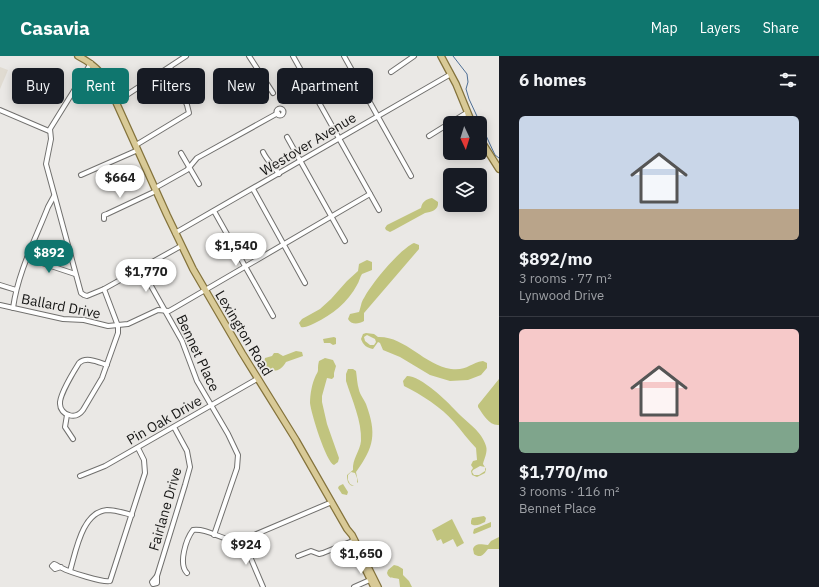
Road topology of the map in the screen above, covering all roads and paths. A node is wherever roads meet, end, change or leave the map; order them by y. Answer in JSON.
{"nodes":[{"id":1,"x":78,"y":56,"type":"edge"},
{"id":2,"x":186,"y":56,"type":"edge"},
{"id":3,"x":249,"y":56,"type":"edge"},
{"id":4,"x":293,"y":56,"type":"edge"},
{"id":5,"x":344,"y":56,"type":"edge"},
{"id":6,"x":414,"y":56,"type":"edge"},
{"id":7,"x":441,"y":56,"type":"edge"},
{"id":8,"x":90,"y":60,"type":"edge"},
{"id":9,"x":170,"y":67,"type":"junction"},
{"id":10,"x":97,"y":68,"type":"edge"},
{"id":11,"x":391,"y":72,"type":"dead end"},
{"id":12,"x":451,"y":74,"type":"junction"},
{"id":13,"x":274,"y":93,"type":"dead end"},
{"id":14,"x":129,"y":94,"type":"edge"},
{"id":15,"x":117,"y":104,"type":"edge"},
{"id":16,"x":0,"y":110,"type":"edge"},
{"id":17,"x":468,"y":112,"type":"junction"},
{"id":18,"x":278,"y":114,"type":"dead end"},
{"id":19,"x":377,"y":116,"type":"junction"},
{"id":20,"x":461,"y":116,"type":"edge"},
{"id":21,"x":469,"y":116,"type":"edge"},
{"id":22,"x":443,"y":127,"type":"edge"},
{"id":23,"x":49,"y":131,"type":"junction"},
{"id":24,"x":429,"y":136,"type":"dead end"},
{"id":25,"x":287,"y":137,"type":"dead end"},
{"id":26,"x":339,"y":139,"type":"junction"},
{"id":27,"x":137,"y":147,"type":"junction"},
{"id":28,"x":487,"y":151,"type":"edge"},
{"id":29,"x":263,"y":152,"type":"dead end"},
{"id":30,"x":181,"y":153,"type":"dead end"},
{"id":31,"x":301,"y":161,"type":"junction"},
{"id":32,"x":189,"y":168,"type":"junction"},
{"id":33,"x":499,"y":169,"type":"edge"},
{"id":34,"x":279,"y":174,"type":"junction"},
{"id":35,"x":81,"y":175,"type":"dead end"},
{"id":36,"x":411,"y":176,"type":"dead end"},
{"id":37,"x":199,"y":184,"type":"dead end"},
{"id":38,"x":253,"y":189,"type":"junction"},
{"id":39,"x":156,"y":190,"type":"junction"},
{"id":40,"x":370,"y":194,"type":"junction"},
{"id":41,"x":54,"y":196,"type":"junction"},
{"id":42,"x":379,"y":210,"type":"dead end"},
{"id":43,"x":214,"y":211,"type":"junction"},
{"id":44,"x":332,"y":216,"type":"junction"},
{"id":45,"x":104,"y":219,"type":"dead end"},
{"id":46,"x":175,"y":233,"type":"junction"},
{"id":47,"x":345,"y":241,"type":"dead end"},
{"id":48,"x":284,"y":245,"type":"junction"},
{"id":49,"x":181,"y":246,"type":"junction"},
{"id":50,"x":27,"y":258,"type":"junction"},
{"id":51,"x":245,"y":267,"type":"junction"},
{"id":52,"x":142,"y":268,"type":"junction"},
{"id":53,"x":75,"y":274,"type":"junction"},
{"id":54,"x":305,"y":283,"type":"dead end"},
{"id":55,"x":0,"y":285,"type":"edge"},
{"id":56,"x":104,"y":289,"type":"junction"},
{"id":57,"x":16,"y":290,"type":"junction"},
{"id":58,"x":205,"y":290,"type":"junction"},
{"id":59,"x":0,"y":305,"type":"edge"},
{"id":60,"x":13,"y":308,"type":"junction"},
{"id":61,"x":165,"y":310,"type":"junction"},
{"id":62,"x":273,"y":316,"type":"dead end"},
{"id":63,"x":117,"y":325,"type":"junction"},
{"id":64,"x":107,"y":365,"type":"junction"},
{"id":65,"x":257,"y":379,"type":"junction"},
{"id":66,"x":212,"y":406,"type":"junction"},
{"id":67,"x":67,"y":415,"type":"junction"},
{"id":68,"x":174,"y":427,"type":"junction"},
{"id":69,"x":73,"y":439,"type":"dead end"},
{"id":70,"x":138,"y":448,"type":"junction"},
{"id":71,"x":80,"y":476,"type":"dead end"},
{"id":72,"x":332,"y":502,"type":"junction"},
{"id":73,"x":132,"y":516,"type":"junction"},
{"id":74,"x":214,"y":535,"type":"junction"},
{"id":75,"x":243,"y":540,"type":"junction"},
{"id":76,"x":354,"y":541,"type":"junction"},
{"id":77,"x":298,"y":556,"type":"dead end"},
{"id":78,"x":61,"y":568,"type":"dead end"},
{"id":79,"x":70,"y":571,"type":"junction"},
{"id":80,"x":187,"y":574,"type":"dead end"},
{"id":81,"x":157,"y":576,"type":"dead end"},
{"id":82,"x":372,"y":579,"type":"junction"},
{"id":83,"x":263,"y":587,"type":"edge"},
{"id":84,"x":354,"y":587,"type":"edge"},
{"id":85,"x":374,"y":587,"type":"edge"},
{"id":86,"x":378,"y":587,"type":"edge"}],
"edges":[{"from":1,"to":8,"type":"main road"},
{"from":2,"to":9,"type":"street"},
{"from":3,"to":13,"type":"street"},
{"from":4,"to":26,"type":"street"},
{"from":5,"to":19,"type":"street"},
{"from":6,"to":11,"type":"street"},
{"from":7,"to":12,"type":"main road"},
{"from":8,"to":10,"type":"main road","name":"Lexington Road"},
{"from":8,"to":23,"type":"street"},
{"from":9,"to":14,"type":"street"},
{"from":9,"to":27,"type":"street"},
{"from":12,"to":17,"type":"main road"},
{"from":12,"to":19,"type":"street","name":"Westover Avenue"},
{"from":15,"to":27,"type":"main road","name":"Lexington Road"},
{"from":16,"to":23,"type":"street"},
{"from":17,"to":20,"type":"street"},
{"from":17,"to":21,"type":"main road"},
{"from":18,"to":32,"type":"street"},
{"from":19,"to":26,"type":"street","name":"Westover Avenue"},
{"from":19,"to":36,"type":"street"},
{"from":22,"to":24,"type":"street"},
{"from":23,"to":41,"type":"street"},
{"from":25,"to":31,"type":"street"},
{"from":26,"to":31,"type":"street","name":"Westover Avenue"},
{"from":26,"to":40,"type":"street"},
{"from":27,"to":35,"type":"street"},
{"from":27,"to":39,"type":"main road","name":"Lexington Road"},
{"from":28,"to":33,"type":"main road"},
{"from":29,"to":34,"type":"street"},
{"from":30,"to":32,"type":"street"},
{"from":31,"to":34,"type":"street","name":"Westover Avenue"},
{"from":31,"to":44,"type":"street"},
{"from":32,"to":37,"type":"street"},
{"from":32,"to":39,"type":"street"},
{"from":34,"to":38,"type":"street","name":"Westover Avenue"},
{"from":38,"to":43,"type":"street","name":"Westover Avenue"},
{"from":38,"to":48,"type":"street"},
{"from":39,"to":45,"type":"street"},
{"from":39,"to":46,"type":"main road","name":"Lexington Road"},
{"from":40,"to":42,"type":"street"},
{"from":40,"to":44,"type":"street","name":"Ballard Drive"},
{"from":41,"to":50,"type":"street"},
{"from":41,"to":53,"type":"street"},
{"from":43,"to":46,"type":"street","name":"Westover Avenue"},
{"from":43,"to":51,"type":"street"},
{"from":44,"to":47,"type":"street"},
{"from":44,"to":48,"type":"street","name":"Ballard Drive"},
{"from":46,"to":49,"type":"main road","name":"Lexington Road"},
{"from":48,"to":51,"type":"street","name":"Ballard Drive"},
{"from":48,"to":54,"type":"street"},
{"from":49,"to":52,"type":"street"},
{"from":49,"to":58,"type":"main road","name":"Lexington Road"},
{"from":50,"to":53,"type":"street"},
{"from":50,"to":57,"type":"street"},
{"from":51,"to":58,"type":"street","name":"Ballard Drive"},
{"from":51,"to":62,"type":"street"},
{"from":52,"to":56,"type":"street"},
{"from":52,"to":61,"type":"street","name":"Bennet Place"},
{"from":53,"to":56,"type":"street"},
{"from":55,"to":57,"type":"street"},
{"from":56,"to":63,"type":"street"},
{"from":57,"to":60,"type":"street"},
{"from":58,"to":61,"type":"street","name":"Ballard Drive"},
{"from":58,"to":65,"type":"main road","name":"Lexington Road"},
{"from":59,"to":60,"type":"street","name":"Ballard Drive"},
{"from":60,"to":63,"type":"street","name":"Ballard Drive"},
{"from":61,"to":63,"type":"street","name":"Ballard Drive"},
{"from":61,"to":66,"type":"street","name":"Bennet Place"},
{"from":63,"to":64,"type":"street"},
{"from":64,"to":67,"type":"street"},
{"from":64,"to":67,"type":"street"},
{"from":65,"to":66,"type":"street","name":"Pin Oak Drive"},
{"from":65,"to":72,"type":"main road","name":"Lexington Road"},
{"from":66,"to":68,"type":"street","name":"Pin Oak Drive"},
{"from":66,"to":74,"type":"street","name":"Bennet Place"},
{"from":67,"to":69,"type":"street"},
{"from":68,"to":70,"type":"street","name":"Pin Oak Drive"},
{"from":68,"to":81,"type":"street","name":"Fairlane Drive"},
{"from":70,"to":71,"type":"street","name":"Pin Oak Drive"},
{"from":70,"to":73,"type":"street"},
{"from":72,"to":75,"type":"street"},
{"from":72,"to":76,"type":"main road","name":"Lexington Road"},
{"from":73,"to":79,"type":"street"},
{"from":73,"to":79,"type":"street"},
{"from":74,"to":75,"type":"street"},
{"from":74,"to":80,"type":"street"},
{"from":75,"to":83,"type":"street"},
{"from":76,"to":77,"type":"street"},
{"from":76,"to":82,"type":"main road","name":"Lexington Road"},
{"from":78,"to":79,"type":"street"},
{"from":82,"to":84,"type":"street"},
{"from":82,"to":85,"type":"main road","name":"Lexington Road"},
{"from":82,"to":86,"type":"main road","name":"Lexington Road"}]}
